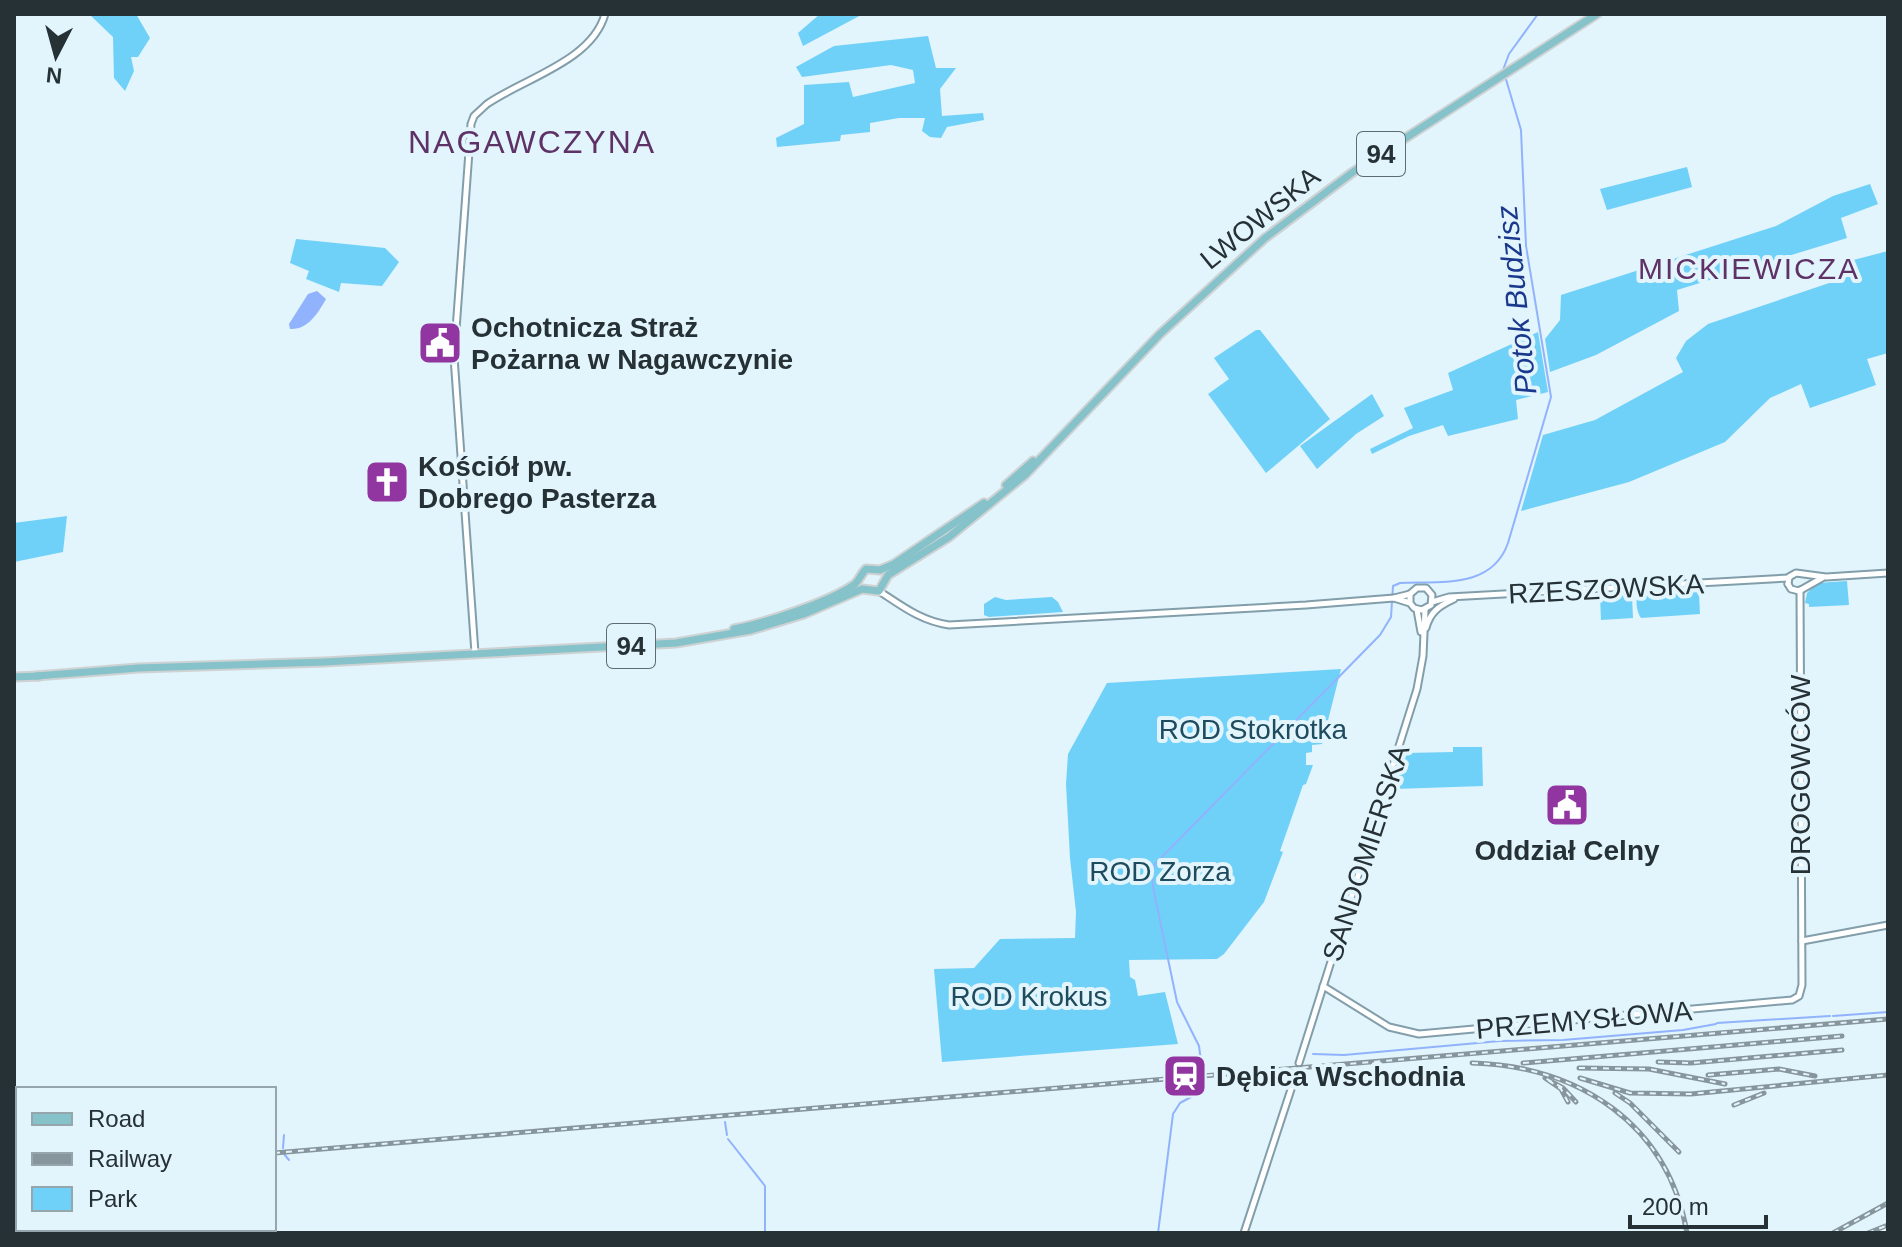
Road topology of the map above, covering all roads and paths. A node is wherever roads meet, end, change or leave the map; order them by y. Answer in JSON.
{"nodes":[{"id":1,"x":605,"y":14,"type":"edge"},
{"id":2,"x":1597,"y":14,"type":"edge"},
{"id":3,"x":1192,"y":305,"type":"junction"},
{"id":4,"x":1120,"y":377,"type":"junction"},
{"id":5,"x":1089,"y":407,"type":"junction"},
{"id":6,"x":880,"y":570,"type":"junction"},
{"id":7,"x":1888,"y":573,"type":"edge"},
{"id":8,"x":1802,"y":574,"type":"junction"},
{"id":9,"x":1826,"y":577,"type":"junction"},
{"id":10,"x":860,"y":578,"type":"junction"},
{"id":11,"x":1788,"y":581,"type":"junction"},
{"id":12,"x":883,"y":585,"type":"junction"},
{"id":13,"x":1800,"y":588,"type":"junction"},
{"id":14,"x":864,"y":589,"type":"junction"},
{"id":15,"x":1410,"y":594,"type":"junction"},
{"id":16,"x":1459,"y":597,"type":"junction"},
{"id":17,"x":1391,"y":598,"type":"junction"},
{"id":18,"x":1432,"y":598,"type":"junction"},
{"id":19,"x":1410,"y":603,"type":"junction"},
{"id":20,"x":1417,"y":610,"type":"junction"},
{"id":21,"x":1425,"y":610,"type":"junction"},
{"id":22,"x":1423,"y":640,"type":"junction"},
{"id":23,"x":475,"y":652,"type":"junction"},
{"id":24,"x":14,"y":677,"type":"edge"},
{"id":25,"x":1888,"y":925,"type":"edge"},
{"id":26,"x":1802,"y":941,"type":"junction"},
{"id":27,"x":1323,"y":986,"type":"junction"},
{"id":28,"x":1299,"y":1063,"type":"dead end"},
{"id":29,"x":1297,"y":1071,"type":"dead end"},
{"id":30,"x":1244,"y":1233,"type":"edge"}],
"edges":[{"from":1,"to":23,"type":"street"},
{"from":2,"to":3,"type":"main road","name":"LWOWSKA","number":"94"},
{"from":3,"to":4,"type":"main road","number":"94"},
{"from":3,"to":4,"type":"main road","name":"LWOWSKA","number":"94"},
{"from":4,"to":5,"type":"main road","number":"94"},
{"from":5,"to":6,"type":"main road","number":"94"},
{"from":5,"to":12,"type":"main road","number":"94"},
{"from":6,"to":10,"type":"main road","number":"94"},
{"from":6,"to":12,"type":"main road"},
{"from":7,"to":9,"type":"street"},
{"from":8,"to":9,"type":"street"},
{"from":8,"to":11,"type":"street","name":"RZESZOWSKA"},
{"from":8,"to":13,"type":"street","name":"DROGOWCÓW"},
{"from":9,"to":13,"type":"street"},
{"from":10,"to":14,"type":"main road"},
{"from":10,"to":23,"type":"main road","number":"94"},
{"from":11,"to":13,"type":"street"},
{"from":11,"to":16,"type":"street","name":"RZESZOWSKA"},
{"from":12,"to":14,"type":"main road","number":"94"},
{"from":12,"to":17,"type":"street"},
{"from":13,"to":26,"type":"street","name":"DROGOWCÓW"},
{"from":14,"to":23,"type":"main road","number":"94"},
{"from":15,"to":17,"type":"street"},
{"from":15,"to":18,"type":"street"},
{"from":15,"to":19,"type":"street"},
{"from":16,"to":18,"type":"street","name":"RZESZOWSKA"},
{"from":16,"to":22,"type":"street"},
{"from":17,"to":19,"type":"street"},
{"from":18,"to":21,"type":"street"},
{"from":19,"to":20,"type":"street"},
{"from":20,"to":21,"type":"street"},
{"from":20,"to":22,"type":"street"},
{"from":21,"to":22,"type":"street","name":"SANDOMIERSKA"},
{"from":22,"to":27,"type":"street","name":"SANDOMIERSKA"},
{"from":23,"to":24,"type":"main road","number":"94"},
{"from":25,"to":26,"type":"street"},
{"from":26,"to":27,"type":"street","name":"PRZEMYSŁOWA"},
{"from":27,"to":28,"type":"street","name":"SANDOMIERSKA"},
{"from":29,"to":30,"type":"street"}]}
